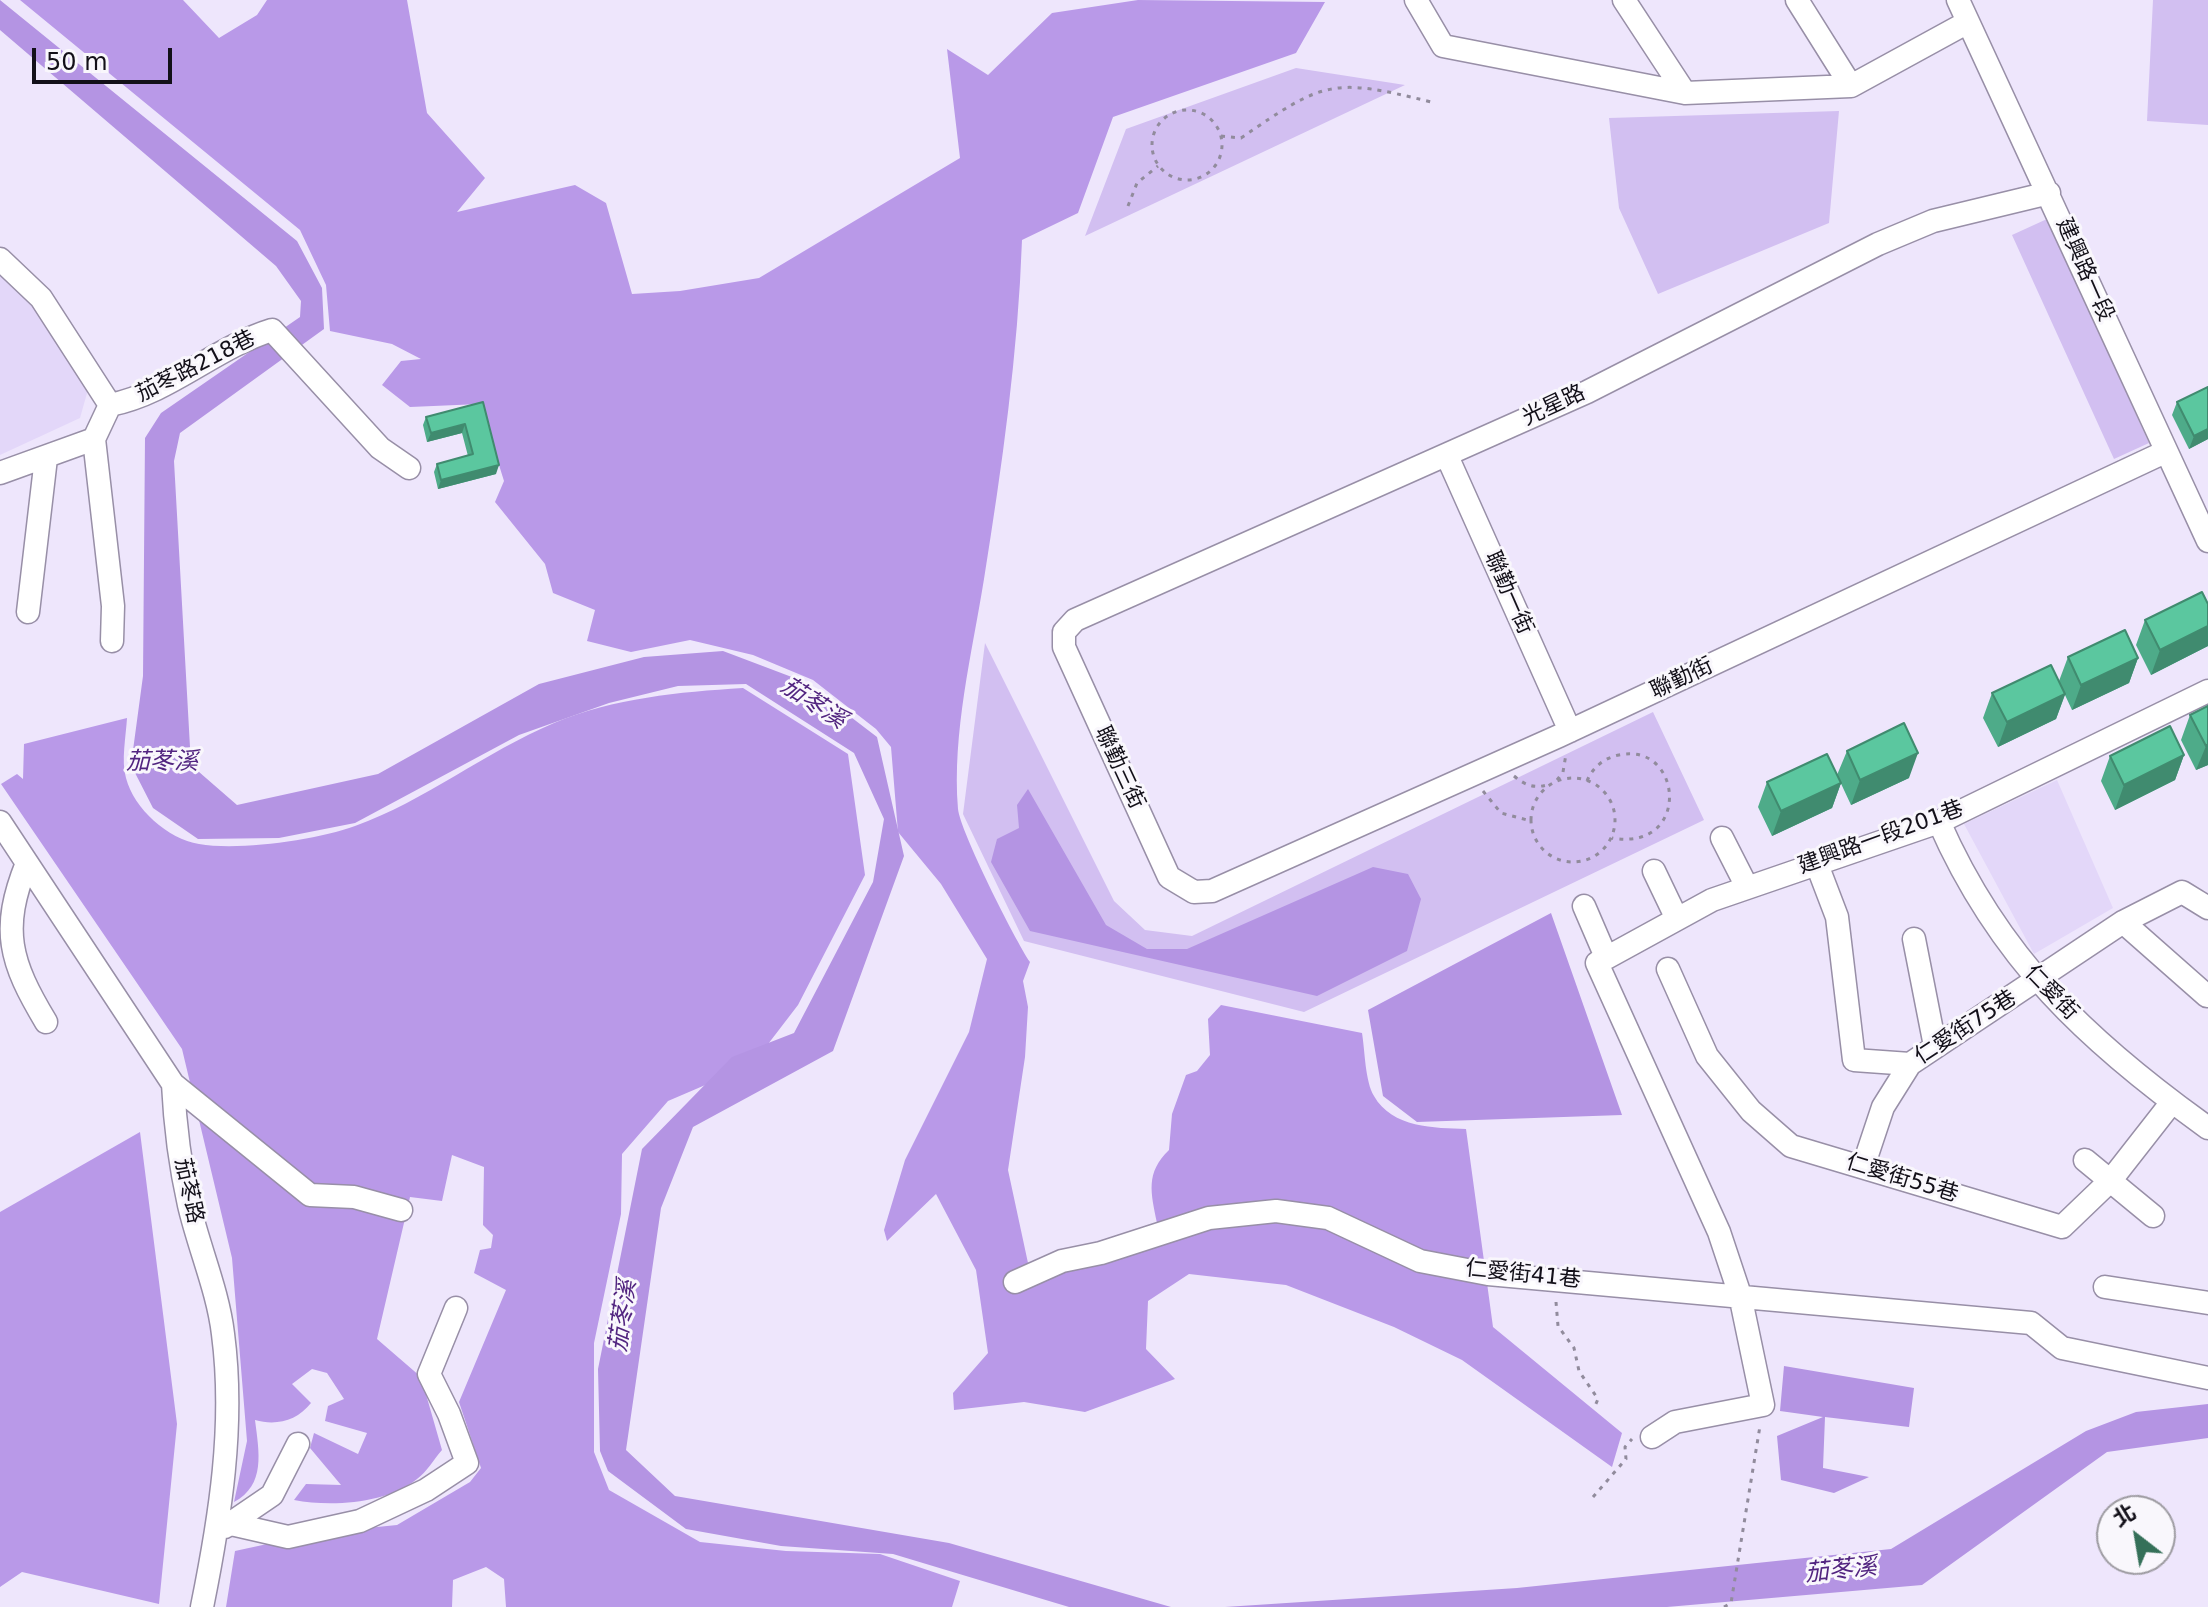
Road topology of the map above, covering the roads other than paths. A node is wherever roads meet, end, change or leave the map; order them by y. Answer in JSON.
{"nodes":[{"id":1,"x":1416,"y":0,"type":"edge"},
{"id":2,"x":1624,"y":0,"type":"edge"},
{"id":3,"x":1797,"y":0,"type":"edge"},
{"id":4,"x":1958,"y":0,"type":"edge"},
{"id":5,"x":1968,"y":22,"type":"junction"},
{"id":6,"x":1851,"y":86,"type":"junction"},
{"id":7,"x":1685,"y":93,"type":"junction"},
{"id":8,"x":2049,"y":193,"type":"junction"},
{"id":9,"x":0,"y":259,"type":"edge"},
{"id":10,"x":110,"y":405,"type":"junction"},
{"id":11,"x":94,"y":439,"type":"junction"},
{"id":12,"x":2165,"y":452,"type":"junction"},
{"id":13,"x":1447,"y":456,"type":"junction"},
{"id":14,"x":46,"y":458,"type":"junction"},
{"id":15,"x":409,"y":468,"type":"dead end"},
{"id":16,"x":0,"y":473,"type":"edge"},
{"id":17,"x":2208,"y":541,"type":"edge"},
{"id":18,"x":28,"y":612,"type":"dead end"},
{"id":19,"x":1064,"y":632,"type":"joint"},
{"id":20,"x":112,"y":641,"type":"dead end"},
{"id":21,"x":2208,"y":691,"type":"edge"},
{"id":22,"x":1564,"y":734,"type":"junction"},
{"id":23,"x":0,"y":822,"type":"edge"},
{"id":24,"x":1939,"y":822,"type":"junction"},
{"id":25,"x":1722,"y":838,"type":"dead end"},
{"id":26,"x":1816,"y":862,"type":"junction"},
{"id":27,"x":27,"y":863,"type":"junction"},
{"id":28,"x":1654,"y":871,"type":"dead end"},
{"id":29,"x":1747,"y":887,"type":"junction"},
{"id":30,"x":1194,"y":892,"type":"joint"},
{"id":31,"x":1584,"y":906,"type":"dead end"},
{"id":32,"x":2208,"y":908,"type":"edge"},
{"id":33,"x":1677,"y":919,"type":"junction"},
{"id":34,"x":2123,"y":922,"type":"junction"},
{"id":35,"x":1914,"y":939,"type":"dead end"},
{"id":36,"x":1602,"y":960,"type":"junction"},
{"id":37,"x":1668,"y":969,"type":"dead end"},
{"id":38,"x":2037,"y":983,"type":"junction"},
{"id":39,"x":2207,"y":996,"type":"edge"},
{"id":40,"x":46,"y":1022,"type":"dead end"},
{"id":41,"x":1935,"y":1046,"type":"junction"},
{"id":42,"x":1910,"y":1064,"type":"junction"},
{"id":43,"x":173,"y":1084,"type":"junction"},
{"id":44,"x":2172,"y":1102,"type":"junction"},
{"id":45,"x":2208,"y":1128,"type":"edge"},
{"id":46,"x":2085,"y":1160,"type":"dead end"},
{"id":47,"x":1863,"y":1167,"type":"junction"},
{"id":48,"x":2111,"y":1180,"type":"junction"},
{"id":49,"x":401,"y":1210,"type":"dead end"},
{"id":50,"x":2153,"y":1216,"type":"dead end"},
{"id":51,"x":1015,"y":1282,"type":"dead end"},
{"id":52,"x":2105,"y":1287,"type":"dead end"},
{"id":53,"x":1740,"y":1295,"type":"junction"},
{"id":54,"x":2208,"y":1303,"type":"edge"},
{"id":55,"x":456,"y":1308,"type":"dead end"},
{"id":56,"x":2208,"y":1378,"type":"edge"},
{"id":57,"x":1652,"y":1437,"type":"road end"},
{"id":58,"x":298,"y":1444,"type":"dead end"},
{"id":59,"x":224,"y":1528,"type":"junction"},
{"id":60,"x":202,"y":1607,"type":"edge"}],
"edges":[{"from":1,"to":7,"type":"street"},
{"from":2,"to":7,"type":"street"},
{"from":3,"to":6,"type":"street"},
{"from":4,"to":5,"type":"street","name":"建興路一段"},
{"from":5,"to":6,"type":"street"},
{"from":5,"to":8,"type":"street","name":"建興路一段"},
{"from":6,"to":7,"type":"street"},
{"from":8,"to":12,"type":"street","name":"建興路一段"},
{"from":8,"to":13,"type":"street","name":"光星路"},
{"from":9,"to":10,"type":"street"},
{"from":10,"to":11,"type":"street","name":"茄苳路218巷"},
{"from":10,"to":15,"type":"street","name":"茄苳路218巷"},
{"from":11,"to":14,"type":"street"},
{"from":11,"to":20,"type":"street"},
{"from":12,"to":17,"type":"street","name":"建興路一段"},
{"from":12,"to":22,"type":"street","name":"聯勤街"},
{"from":13,"to":19,"type":"street","name":"光星路"},
{"from":13,"to":22,"type":"street","name":"聯勤一街"},
{"from":14,"to":16,"type":"street"},
{"from":14,"to":18,"type":"street"},
{"from":19,"to":30,"type":"street","name":"聯勤三街"},
{"from":21,"to":24,"type":"street","name":"建興路一段201巷"},
{"from":22,"to":30,"type":"street","name":"聯勤街"},
{"from":23,"to":27,"type":"street","name":"茄苳路"},
{"from":24,"to":26,"type":"street","name":"建興路一段201巷"},
{"from":24,"to":38,"type":"street","name":"仁愛街"},
{"from":25,"to":29,"type":"street"},
{"from":26,"to":29,"type":"street","name":"建興路一段201巷"},
{"from":26,"to":42,"type":"street"},
{"from":27,"to":40,"type":"street"},
{"from":27,"to":43,"type":"street","name":"茄苳路"},
{"from":28,"to":33,"type":"street"},
{"from":29,"to":33,"type":"street","name":"建興路一段201巷"},
{"from":31,"to":36,"type":"street"},
{"from":32,"to":34,"type":"street","name":"仁愛街75巷"},
{"from":33,"to":36,"type":"street","name":"建興路一段201巷"},
{"from":34,"to":38,"type":"street","name":"仁愛街75巷"},
{"from":34,"to":39,"type":"street"},
{"from":35,"to":41,"type":"street"},
{"from":36,"to":53,"type":"street"},
{"from":37,"to":47,"type":"street","name":"仁愛街55巷"},
{"from":38,"to":41,"type":"street","name":"仁愛街75巷"},
{"from":38,"to":44,"type":"street","name":"仁愛街"},
{"from":41,"to":42,"type":"street","name":"仁愛街75巷"},
{"from":42,"to":47,"type":"street","name":"仁愛街75巷"},
{"from":43,"to":49,"type":"street"},
{"from":43,"to":59,"type":"street","name":"茄苳路"},
{"from":44,"to":45,"type":"street","name":"仁愛街"},
{"from":44,"to":48,"type":"street","name":"仁愛街55巷"},
{"from":46,"to":48,"type":"street"},
{"from":47,"to":48,"type":"street","name":"仁愛街55巷"},
{"from":48,"to":50,"type":"street"},
{"from":51,"to":53,"type":"street","name":"仁愛街41巷"},
{"from":52,"to":54,"type":"street"},
{"from":53,"to":56,"type":"street","name":"仁愛街41巷"},
{"from":53,"to":57,"type":"street"},
{"from":55,"to":59,"type":"street"},
{"from":58,"to":59,"type":"street"},
{"from":59,"to":60,"type":"street","name":"茄苳路"}]}
